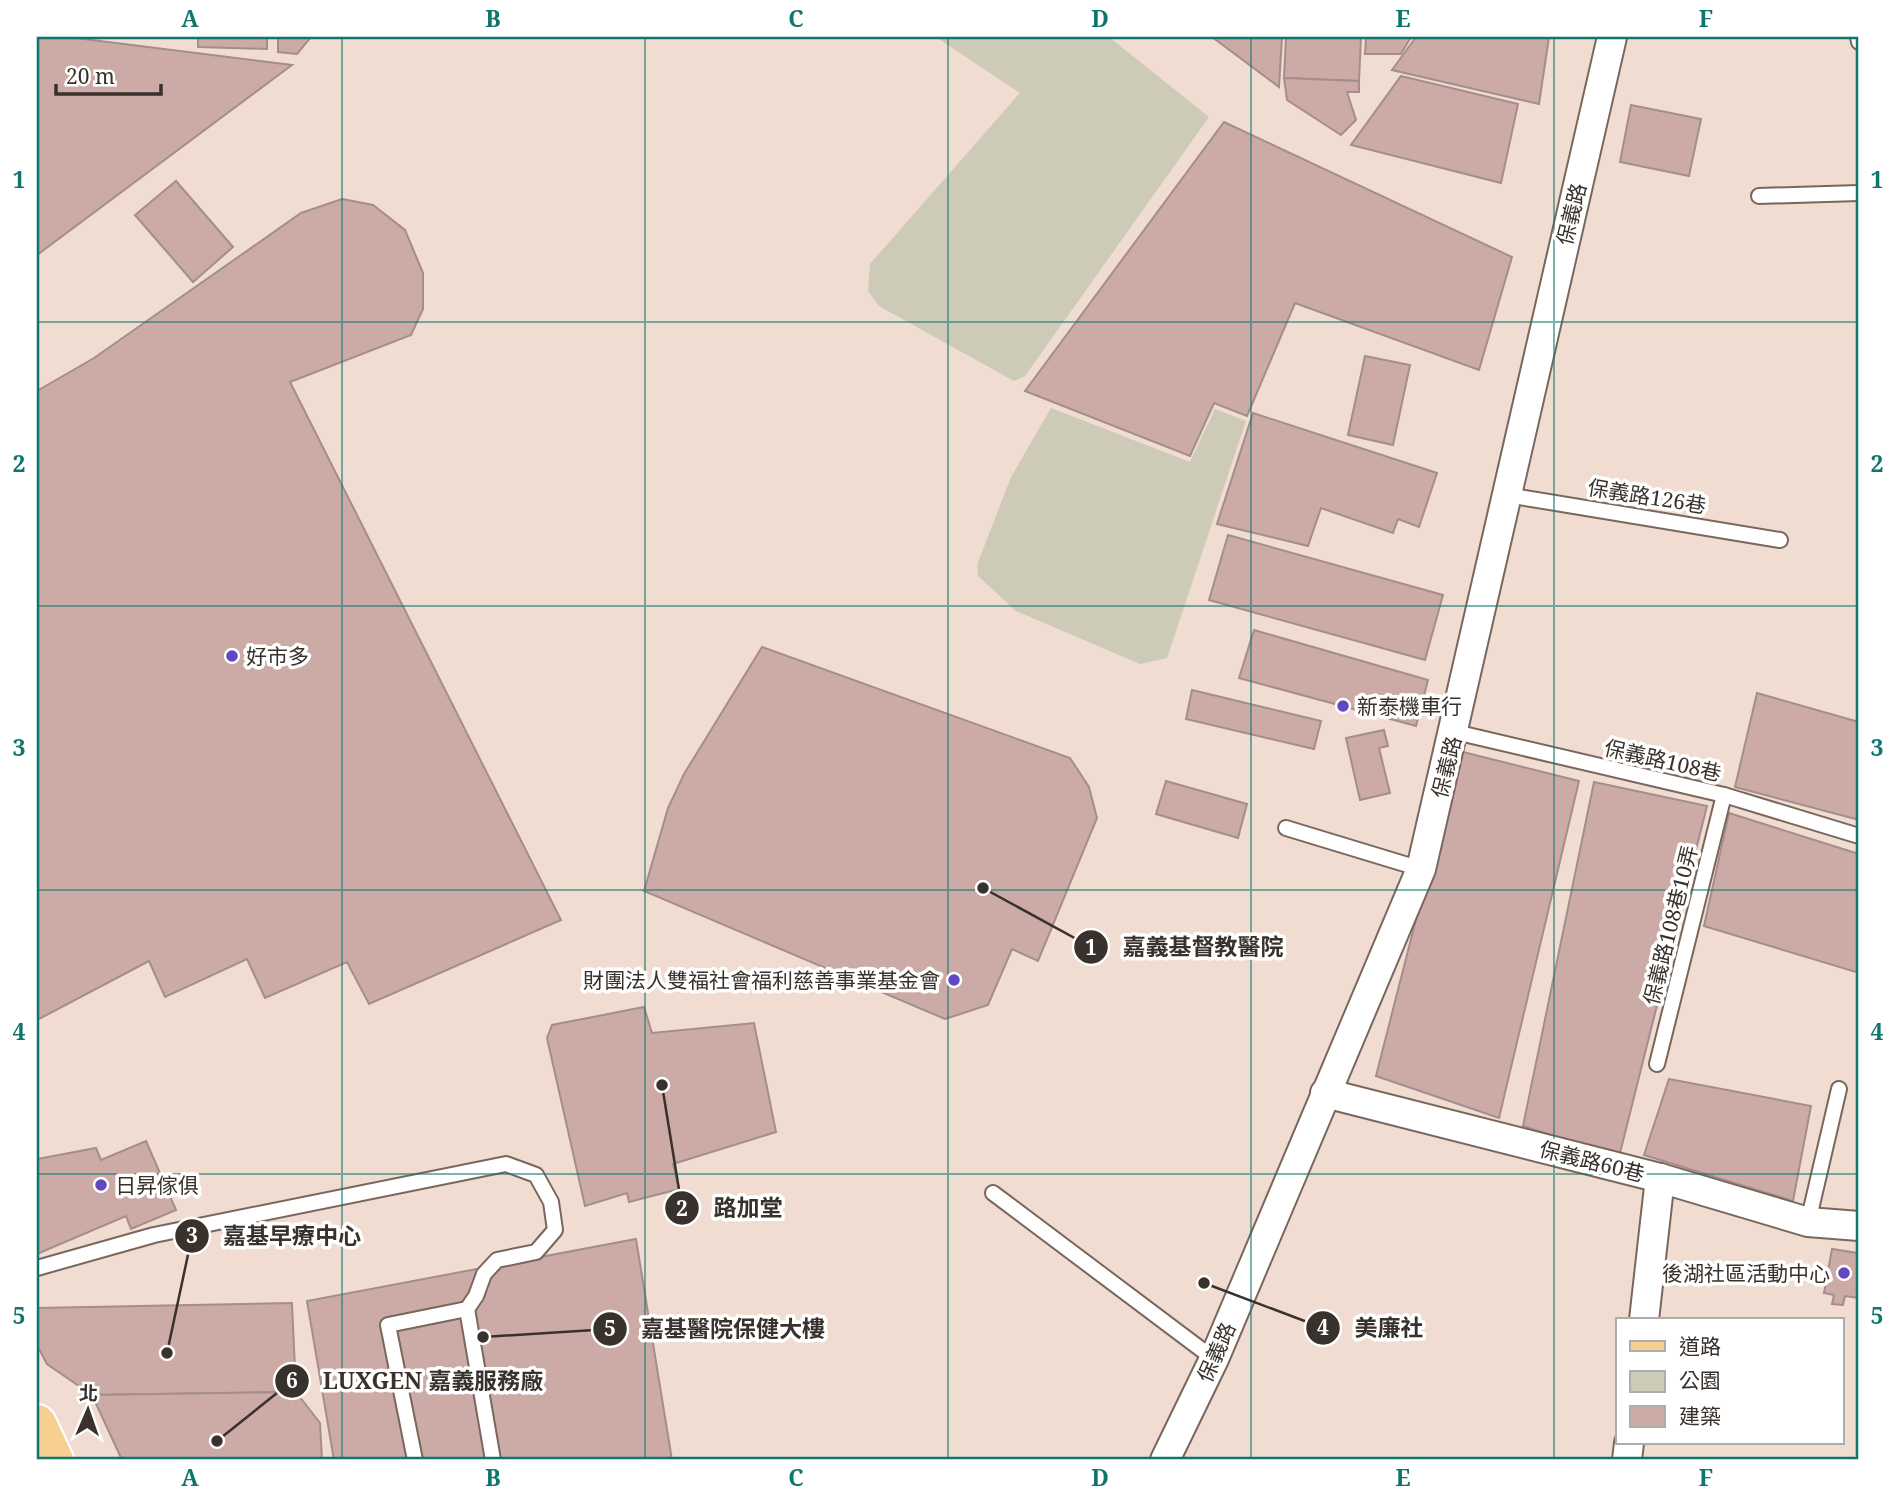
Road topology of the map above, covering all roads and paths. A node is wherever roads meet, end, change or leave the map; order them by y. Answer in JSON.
{"nodes":[{"id":1,"x":1612,"y":37,"type":"edge"},
{"id":2,"x":1858,"y":37,"type":"edge"},
{"id":3,"x":1859,"y":42,"type":"edge"},
{"id":4,"x":1859,"y":193,"type":"edge"},
{"id":5,"x":1759,"y":197,"type":"dead end"},
{"id":6,"x":1507,"y":495,"type":"junction"},
{"id":7,"x":1780,"y":540,"type":"dead end"},
{"id":8,"x":1455,"y":732,"type":"junction"},
{"id":9,"x":1724,"y":796,"type":"junction"},
{"id":10,"x":1286,"y":828,"type":"dead end"},
{"id":11,"x":1859,"y":836,"type":"edge"},
{"id":12,"x":1421,"y":869,"type":"junction"},
{"id":13,"x":1657,"y":1064,"type":"dead end"},
{"id":14,"x":1839,"y":1089,"type":"dead end"},
{"id":15,"x":1325,"y":1093,"type":"junction"},
{"id":16,"x":1660,"y":1178,"type":"junction"},
{"id":17,"x":993,"y":1193,"type":"dead end"},
{"id":18,"x":1808,"y":1223,"type":"junction"},
{"id":19,"x":1859,"y":1226,"type":"edge"},
{"id":20,"x":37,"y":1268,"type":"edge"},
{"id":21,"x":467,"y":1309,"type":"junction"},
{"id":22,"x":1643,"y":1318,"type":"edge"},
{"id":23,"x":1214,"y":1359,"type":"junction"},
{"id":24,"x":37,"y":1424,"type":"edge"},
{"id":25,"x":54,"y":1460,"type":"edge"},
{"id":26,"x":415,"y":1460,"type":"edge"},
{"id":27,"x":493,"y":1460,"type":"edge"},
{"id":28,"x":1165,"y":1460,"type":"edge"}],
"edges":[{"from":1,"to":6,"type":"street","name":"保義路"},
{"from":2,"to":3,"type":"lane"},
{"from":4,"to":5,"type":"lane"},
{"from":6,"to":7,"type":"lane","name":"保義路126巷"},
{"from":6,"to":8,"type":"street","name":"保義路"},
{"from":8,"to":9,"type":"lane","name":"保義路108巷"},
{"from":8,"to":12,"type":"street","name":"保義路"},
{"from":9,"to":11,"type":"lane","name":"保義路108巷"},
{"from":9,"to":13,"type":"lane","name":"保義路108巷10弄"},
{"from":10,"to":12,"type":"lane"},
{"from":12,"to":15,"type":"street","name":"保義路"},
{"from":14,"to":18,"type":"lane"},
{"from":15,"to":16,"type":"street","name":"保義路60巷"},
{"from":15,"to":23,"type":"street","name":"保義路"},
{"from":16,"to":18,"type":"street","name":"保義路60巷"},
{"from":16,"to":22,"type":"street"},
{"from":17,"to":23,"type":"lane"},
{"from":18,"to":19,"type":"street","name":"保義路60巷"},
{"from":20,"to":21,"type":"lane"},
{"from":21,"to":26,"type":"lane"},
{"from":21,"to":27,"type":"lane"},
{"from":23,"to":28,"type":"street","name":"保義路"},
{"from":24,"to":25,"type":"main road"}]}
